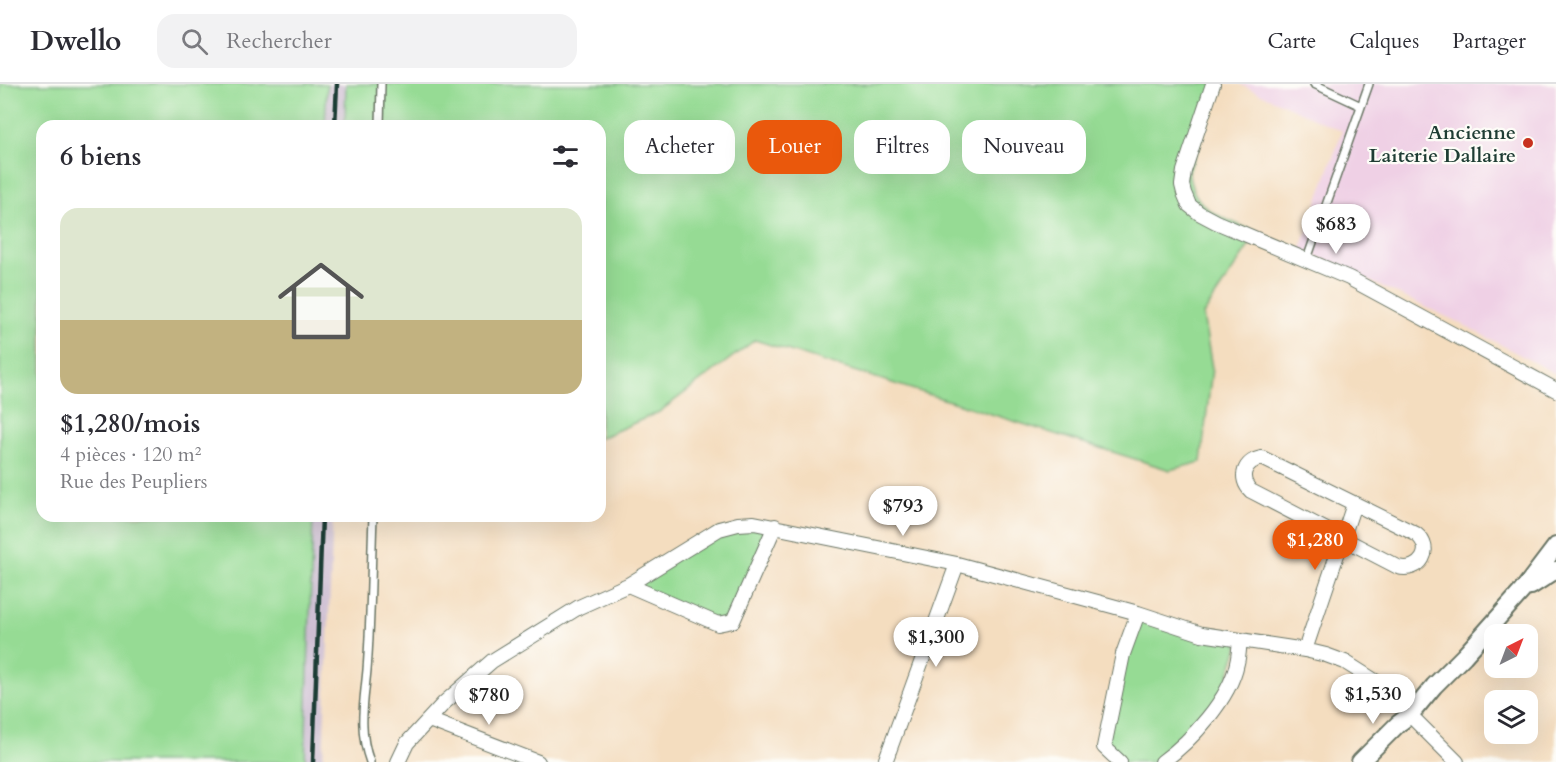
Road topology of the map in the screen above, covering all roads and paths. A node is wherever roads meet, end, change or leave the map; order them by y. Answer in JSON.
{"nodes":[{"id":1,"x":381,"y":84,"type":"edge"},
{"id":2,"x":1213,"y":84,"type":"edge"},
{"id":3,"x":1314,"y":84,"type":"edge"},
{"id":4,"x":1369,"y":84,"type":"edge"},
{"id":5,"x":1361,"y":106,"type":"junction"},
{"id":6,"x":380,"y":120,"type":"edge"},
{"id":7,"x":1307,"y":260,"type":"junction"},
{"id":8,"x":1556,"y":390,"type":"edge"},
{"id":9,"x":1354,"y":504,"type":"junction"},
{"id":10,"x":373,"y":522,"type":"edge"},
{"id":11,"x":775,"y":526,"type":"junction"},
{"id":12,"x":1342,"y":539,"type":"junction"},
{"id":13,"x":1556,"y":546,"type":"edge"},
{"id":14,"x":957,"y":564,"type":"junction"},
{"id":15,"x":1556,"y":570,"type":"edge"},
{"id":16,"x":628,"y":585,"type":"junction"},
{"id":17,"x":1522,"y":591,"type":"junction"},
{"id":18,"x":1138,"y":613,"type":"junction"},
{"id":19,"x":1240,"y":640,"type":"junction"},
{"id":20,"x":1305,"y":650,"type":"junction"},
{"id":21,"x":1413,"y":711,"type":"junction"},
{"id":22,"x":429,"y":720,"type":"junction"},
{"id":23,"x":370,"y":762,"type":"edge"},
{"id":24,"x":398,"y":762,"type":"edge"},
{"id":25,"x":538,"y":762,"type":"edge"},
{"id":26,"x":885,"y":762,"type":"edge"},
{"id":27,"x":1120,"y":762,"type":"edge"},
{"id":28,"x":1162,"y":762,"type":"edge"},
{"id":29,"x":1360,"y":762,"type":"edge"},
{"id":30,"x":1457,"y":762,"type":"edge"}],
"edges":[{"from":1,"to":6,"type":"lane"},
{"from":2,"to":7,"type":"street"},
{"from":3,"to":5,"type":"lane"},
{"from":4,"to":5,"type":"lane"},
{"from":5,"to":7,"type":"lane"},
{"from":7,"to":8,"type":"street"},
{"from":9,"to":12,"type":"street"},
{"from":9,"to":12,"type":"street"},
{"from":9,"to":12,"type":"street"},
{"from":10,"to":23,"type":"lane"},
{"from":11,"to":14,"type":"street"},
{"from":11,"to":16,"type":"street"},
{"from":11,"to":16,"type":"street"},
{"from":12,"to":20,"type":"street"},
{"from":13,"to":17,"type":"street"},
{"from":14,"to":18,"type":"street"},
{"from":14,"to":26,"type":"street"},
{"from":15,"to":17,"type":"street"},
{"from":16,"to":22,"type":"street"},
{"from":17,"to":21,"type":"street"},
{"from":18,"to":19,"type":"street"},
{"from":18,"to":27,"type":"street"},
{"from":19,"to":20,"type":"street"},
{"from":19,"to":28,"type":"street"},
{"from":20,"to":21,"type":"street"},
{"from":21,"to":29,"type":"street"},
{"from":21,"to":30,"type":"street"},
{"from":22,"to":24,"type":"street"},
{"from":22,"to":25,"type":"street"}]}
